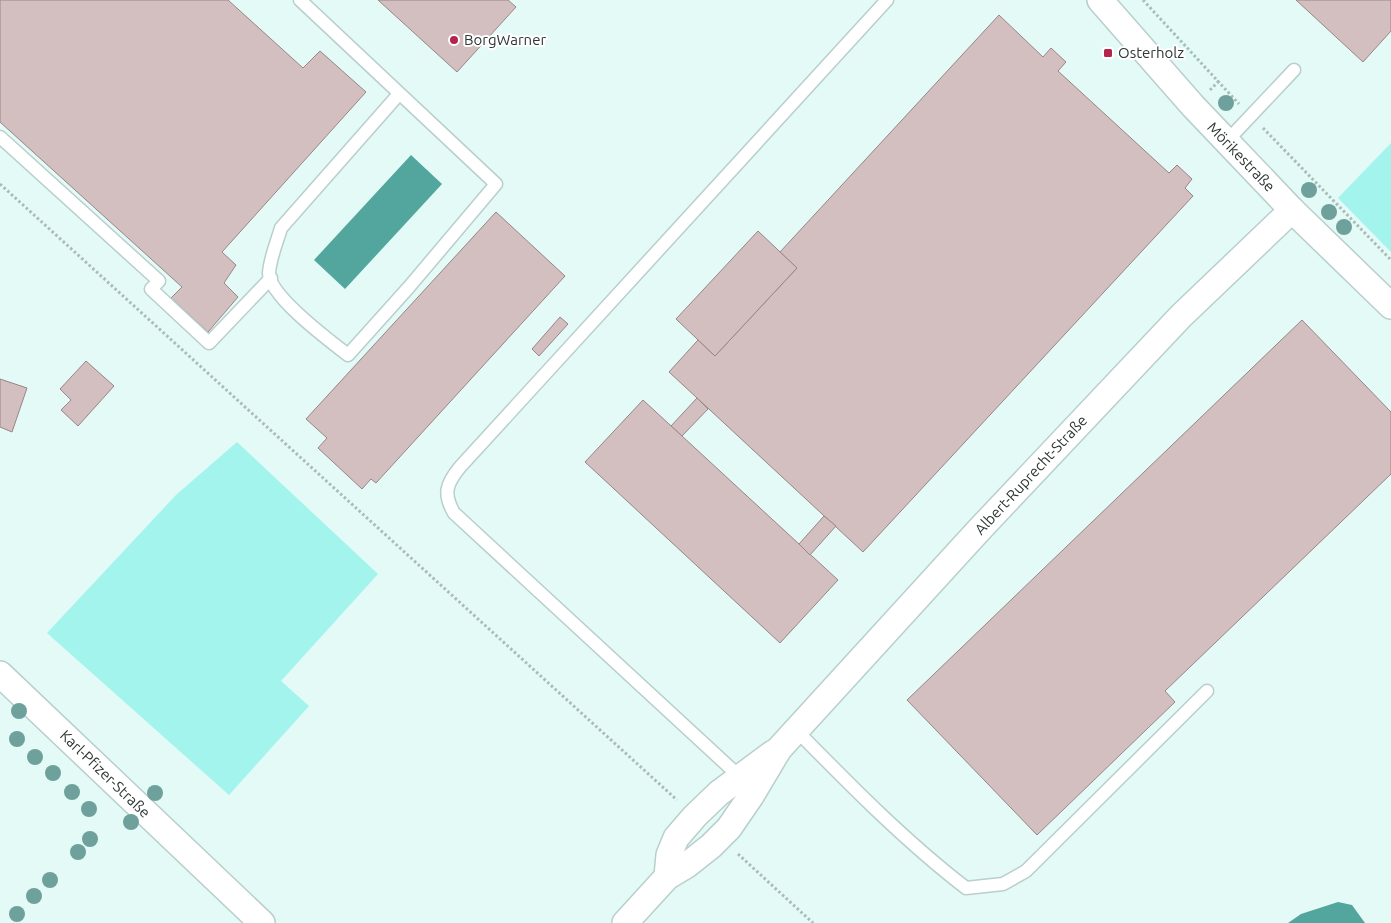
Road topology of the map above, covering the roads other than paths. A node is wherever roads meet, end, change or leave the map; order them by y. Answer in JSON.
{"nodes":[{"id":1,"x":300,"y":0,"type":"edge"},
{"id":2,"x":887,"y":0,"type":"edge"},
{"id":3,"x":1100,"y":0,"type":"edge"},
{"id":4,"x":1294,"y":70,"type":"dead end"},
{"id":5,"x":399,"y":94,"type":"junction"},
{"id":6,"x":0,"y":138,"type":"edge"},
{"id":7,"x":1227,"y":141,"type":"junction"},
{"id":8,"x":1292,"y":210,"type":"junction"},
{"id":9,"x":271,"y":278,"type":"junction"},
{"id":10,"x":1391,"y":306,"type":"edge"},
{"id":11,"x":0,"y":674,"type":"edge"},
{"id":12,"x":1206,"y":691,"type":"dead end"},
{"id":13,"x":796,"y":730,"type":"junction"},
{"id":14,"x":779,"y":749,"type":"junction"},
{"id":15,"x":740,"y":777,"type":"junction"},
{"id":16,"x":667,"y":877,"type":"junction"},
{"id":17,"x":262,"y":923,"type":"edge"},
{"id":18,"x":625,"y":923,"type":"edge"}],
"edges":[{"from":1,"to":5,"type":"lane"},
{"from":2,"to":15,"type":"lane"},
{"from":3,"to":7,"type":"street","name":"Mörikestraße"},
{"from":4,"to":7,"type":"lane"},
{"from":5,"to":9,"type":"lane"},
{"from":5,"to":9,"type":"lane"},
{"from":6,"to":9,"type":"lane"},
{"from":7,"to":8,"type":"street","name":"Mörikestraße"},
{"from":8,"to":10,"type":"street","name":"Mörikestraße"},
{"from":8,"to":13,"type":"street","name":"Albert-Ruprecht-Straße"},
{"from":11,"to":17,"type":"street","name":"Karl-Pfizer-Straße"},
{"from":12,"to":13,"type":"lane"},
{"from":13,"to":14,"type":"street","name":"Albert-Ruprecht-Straße"},
{"from":14,"to":15,"type":"street"},
{"from":14,"to":16,"type":"street"},
{"from":15,"to":16,"type":"street"},
{"from":16,"to":18,"type":"street"}]}
